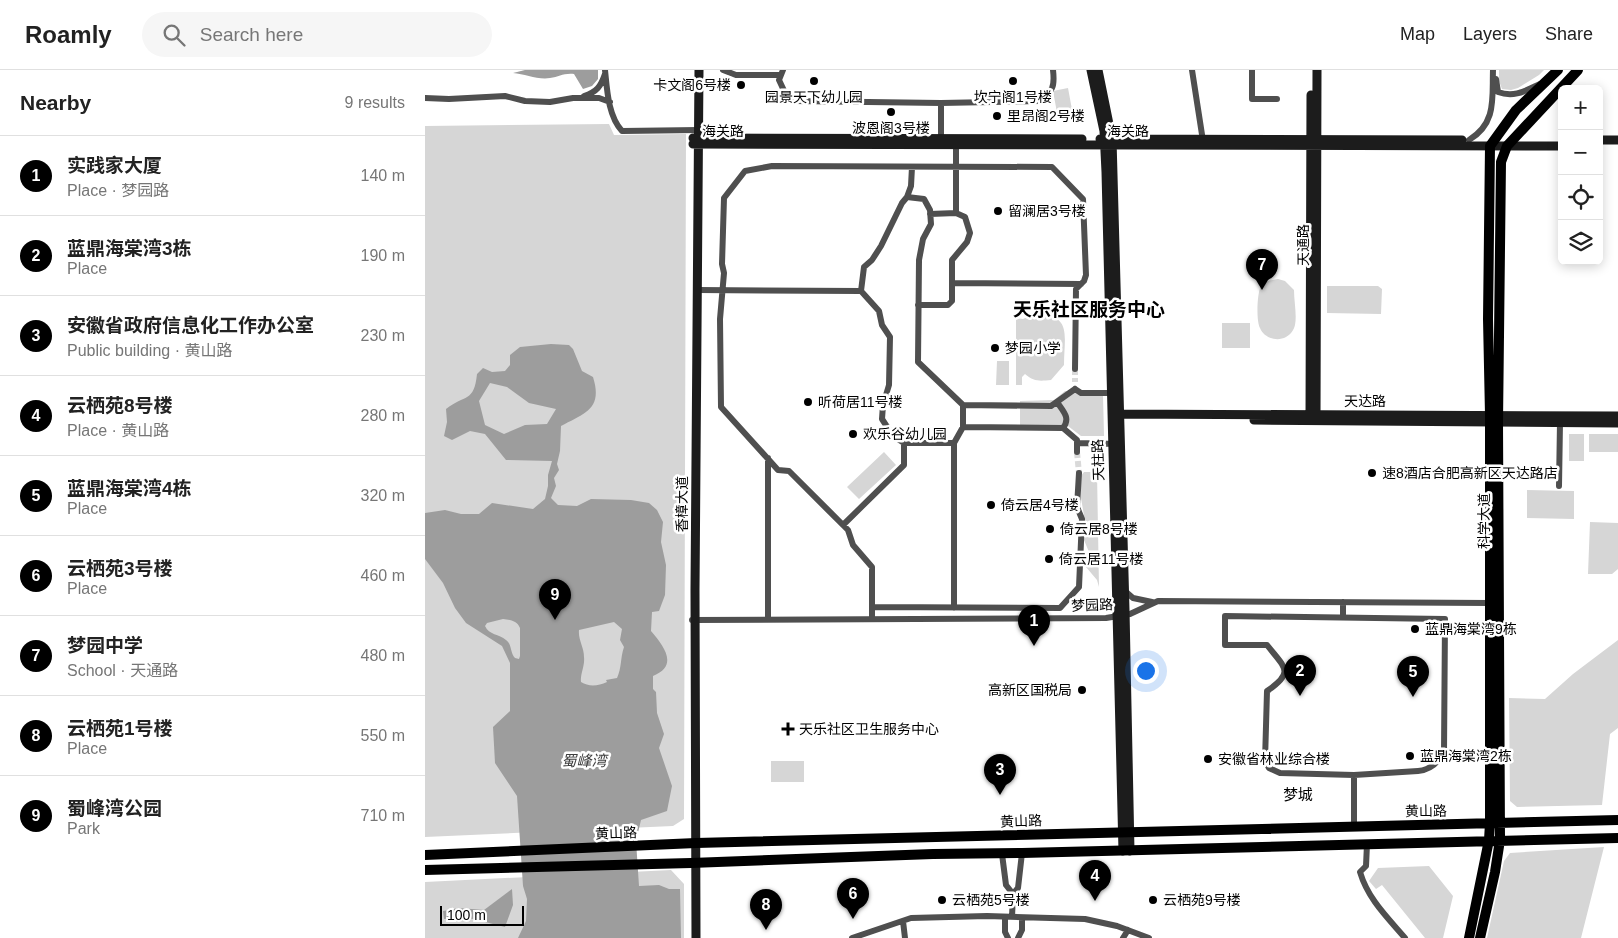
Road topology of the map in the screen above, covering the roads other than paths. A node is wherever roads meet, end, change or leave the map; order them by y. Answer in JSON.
{"nodes":[{"id":1,"x":694,"y":70,"type":"edge"},
{"id":2,"x":699,"y":70,"type":"edge"},
{"id":3,"x":723,"y":70,"type":"edge"},
{"id":4,"x":1053,"y":70,"type":"edge"},
{"id":5,"x":1091,"y":70,"type":"edge"},
{"id":6,"x":1098,"y":70,"type":"edge"},
{"id":7,"x":1192,"y":70,"type":"edge"},
{"id":8,"x":1252,"y":70,"type":"edge"},
{"id":9,"x":1311,"y":70,"type":"edge"},
{"id":10,"x":1317,"y":70,"type":"edge"},
{"id":11,"x":1493,"y":70,"type":"edge"},
{"id":12,"x":1497,"y":70,"type":"edge"},
{"id":13,"x":1558,"y":70,"type":"edge"},
{"id":14,"x":1578,"y":70,"type":"edge"},
{"id":15,"x":605,"y":71,"type":"edge"},
{"id":16,"x":782,"y":73,"type":"edge"},
{"id":17,"x":1545,"y":82,"type":"junction"},
{"id":18,"x":425,"y":98,"type":"edge"},
{"id":19,"x":573,"y":98,"type":"junction"},
{"id":20,"x":1277,"y":99,"type":"dead end"},
{"id":21,"x":610,"y":102,"type":"junction"},
{"id":22,"x":941,"y":103,"type":"junction"},
{"id":23,"x":696,"y":138,"type":"junction"},
{"id":24,"x":1469,"y":140,"type":"junction"},
{"id":25,"x":1558,"y":140,"type":"edge"},
{"id":26,"x":1603,"y":140,"type":"edge"},
{"id":27,"x":1618,"y":140,"type":"edge"},
{"id":28,"x":941,"y":141,"type":"junction"},
{"id":29,"x":956,"y":141,"type":"junction"},
{"id":30,"x":1108,"y":142,"type":"junction"},
{"id":31,"x":1203,"y":142,"type":"junction"},
{"id":32,"x":1314,"y":142,"type":"junction"},
{"id":33,"x":1492,"y":143,"type":"junction"},
{"id":34,"x":1510,"y":143,"type":"junction"},
{"id":35,"x":1558,"y":146,"type":"edge"},
{"id":36,"x":1603,"y":146,"type":"edge"},
{"id":37,"x":1618,"y":146,"type":"edge"},
{"id":38,"x":912,"y":166,"type":"junction"},
{"id":39,"x":956,"y":167,"type":"junction"},
{"id":40,"x":907,"y":197,"type":"junction"},
{"id":41,"x":956,"y":213,"type":"junction"},
{"id":42,"x":931,"y":214,"type":"junction"},
{"id":43,"x":952,"y":284,"type":"junction"},
{"id":44,"x":1081,"y":284,"type":"junction"},
{"id":45,"x":697,"y":290,"type":"junction"},
{"id":46,"x":723,"y":291,"type":"junction"},
{"id":47,"x":861,"y":292,"type":"junction"},
{"id":48,"x":918,"y":306,"type":"junction"},
{"id":49,"x":1075,"y":369,"type":"tunnel mouth"},
{"id":50,"x":1114,"y":393,"type":"junction"},
{"id":51,"x":1057,"y":402,"type":"junction"},
{"id":52,"x":963,"y":405,"type":"junction"},
{"id":53,"x":1618,"y":416,"type":"edge"},
{"id":54,"x":1115,"y":417,"type":"junction"},
{"id":55,"x":1313,"y":418,"type":"junction"},
{"id":56,"x":1494,"y":418,"type":"junction"},
{"id":57,"x":1560,"y":422,"type":"junction"},
{"id":58,"x":1618,"y":423,"type":"edge"},
{"id":59,"x":963,"y":427,"type":"junction"},
{"id":60,"x":1063,"y":428,"type":"junction"},
{"id":61,"x":904,"y":443,"type":"junction"},
{"id":62,"x":954,"y":443,"type":"junction"},
{"id":63,"x":1078,"y":443,"type":"junction"},
{"id":64,"x":1116,"y":444,"type":"junction"},
{"id":65,"x":1077,"y":452,"type":"tunnel mouth"},
{"id":66,"x":768,"y":458,"type":"junction"},
{"id":67,"x":1079,"y":473,"type":"tunnel mouth"},
{"id":68,"x":1559,"y":486,"type":"dead end"},
{"id":69,"x":843,"y":525,"type":"junction"},
{"id":70,"x":1125,"y":591,"type":"junction"},
{"id":71,"x":1153,"y":602,"type":"junction"},
{"id":72,"x":1343,"y":602,"type":"junction"},
{"id":73,"x":1490,"y":603,"type":"junction"},
{"id":74,"x":872,"y":607,"type":"junction"},
{"id":75,"x":954,"y":608,"type":"junction"},
{"id":76,"x":1121,"y":616,"type":"junction"},
{"id":77,"x":1343,"y":618,"type":"junction"},
{"id":78,"x":768,"y":619,"type":"junction"},
{"id":79,"x":872,"y":619,"type":"junction"},
{"id":80,"x":694,"y":620,"type":"junction"},
{"id":81,"x":1354,"y":775,"type":"junction"},
{"id":82,"x":1618,"y":820,"type":"edge"},
{"id":83,"x":1495,"y":823,"type":"junction"},
{"id":84,"x":1354,"y":826,"type":"junction"},
{"id":85,"x":1127,"y":832,"type":"junction"},
{"id":86,"x":1618,"y":838,"type":"edge"},
{"id":87,"x":1489,"y":840,"type":"junction"},
{"id":88,"x":1500,"y":840,"type":"junction"},
{"id":89,"x":694,"y":843,"type":"junction"},
{"id":90,"x":1367,"y":844,"type":"junction"},
{"id":91,"x":1127,"y":851,"type":"junction"},
{"id":92,"x":1022,"y":853,"type":"junction"},
{"id":93,"x":425,"y":854,"type":"edge"},
{"id":94,"x":1002,"y":854,"type":"junction"},
{"id":95,"x":693,"y":863,"type":"junction"},
{"id":96,"x":425,"y":870,"type":"edge"},
{"id":97,"x":1013,"y":894,"type":"junction"},
{"id":98,"x":1009,"y":917,"type":"junction"},
{"id":99,"x":1022,"y":918,"type":"junction"},
{"id":100,"x":903,"y":920,"type":"junction"},
{"id":101,"x":1128,"y":930,"type":"junction"},
{"id":102,"x":691,"y":938,"type":"edge"},
{"id":103,"x":696,"y":938,"type":"edge"},
{"id":104,"x":852,"y":938,"type":"edge"},
{"id":105,"x":905,"y":938,"type":"edge"},
{"id":106,"x":1008,"y":938,"type":"edge"},
{"id":107,"x":1018,"y":938,"type":"edge"},
{"id":108,"x":1123,"y":938,"type":"edge"},
{"id":109,"x":1149,"y":938,"type":"edge"},
{"id":110,"x":1405,"y":938,"type":"edge"},
{"id":111,"x":1469,"y":938,"type":"edge"},
{"id":112,"x":1479,"y":938,"type":"edge"}],
"edges":[{"from":1,"to":23,"type":"street","name":"香樟大道"},
{"from":2,"to":23,"type":"street","name":"香樟大道"},
{"from":3,"to":16,"type":"street"},
{"from":4,"to":22,"type":"street"},
{"from":5,"to":30,"type":"street","name":"天柱路"},
{"from":6,"to":30,"type":"street","name":"天柱路"},
{"from":7,"to":31,"type":"street"},
{"from":8,"to":20,"type":"street"},
{"from":9,"to":32,"type":"street","name":"天通路"},
{"from":10,"to":32,"type":"street","name":"天通路"},
{"from":11,"to":24,"type":"street"},
{"from":12,"to":17,"type":"street"},
{"from":13,"to":17,"type":"main road"},
{"from":14,"to":34,"type":"main road","name":"科学大道"},
{"from":15,"to":19,"type":"street"},
{"from":15,"to":21,"type":"street"},
{"from":16,"to":22,"type":"street"},
{"from":17,"to":33,"type":"main road"},
{"from":18,"to":19,"type":"street"},
{"from":19,"to":21,"type":"street"},
{"from":21,"to":23,"type":"street"},
{"from":22,"to":28,"type":"street"},
{"from":23,"to":28,"type":"street","name":"海关路"},
{"from":23,"to":45,"type":"street","name":"香樟大道"},
{"from":23,"to":80,"type":"street","name":"香樟大道"},
{"from":24,"to":32,"type":"street","name":"海关路"},
{"from":24,"to":33,"type":"street","name":"海关路"},
{"from":25,"to":34,"type":"street","name":"海关路"},
{"from":26,"to":27,"type":"street"},
{"from":28,"to":29,"type":"street","name":"海关路"},
{"from":29,"to":30,"type":"street","name":"海关路"},
{"from":29,"to":39,"type":"street"},
{"from":30,"to":31,"type":"street","name":"海关路"},
{"from":30,"to":50,"type":"street","name":"天柱路"},
{"from":31,"to":32,"type":"street","name":"海关路"},
{"from":32,"to":33,"type":"street","name":"海关路"},
{"from":32,"to":55,"type":"street","name":"天通路"},
{"from":33,"to":34,"type":"street","name":"海关路"},
{"from":33,"to":56,"type":"main road","name":"科学大道"},
{"from":34,"to":35,"type":"street","name":"海关路"},
{"from":34,"to":56,"type":"main road","name":"科学大道"},
{"from":36,"to":37,"type":"street"},
{"from":38,"to":39,"type":"street"},
{"from":38,"to":40,"type":"street"},
{"from":38,"to":46,"type":"street"},
{"from":39,"to":41,"type":"street"},
{"from":39,"to":44,"type":"street"},
{"from":40,"to":42,"type":"street"},
{"from":40,"to":47,"type":"street"},
{"from":41,"to":42,"type":"street"},
{"from":41,"to":43,"type":"street"},
{"from":42,"to":48,"type":"street"},
{"from":43,"to":44,"type":"street"},
{"from":43,"to":48,"type":"street"},
{"from":44,"to":49,"type":"street"},
{"from":45,"to":46,"type":"street"},
{"from":45,"to":80,"type":"street","name":"香樟大道"},
{"from":46,"to":47,"type":"street"},
{"from":46,"to":66,"type":"street"},
{"from":47,"to":61,"type":"street"},
{"from":48,"to":52,"type":"street"},
{"from":50,"to":51,"type":"street"},
{"from":50,"to":54,"type":"street","name":"天柱路"},
{"from":51,"to":52,"type":"street"},
{"from":51,"to":60,"type":"street"},
{"from":52,"to":59,"type":"street"},
{"from":53,"to":56,"type":"street","name":"天达路"},
{"from":54,"to":55,"type":"street","name":"天达路"},
{"from":54,"to":64,"type":"street","name":"天柱路"},
{"from":55,"to":56,"type":"street","name":"天达路"},
{"from":56,"to":57,"type":"street","name":"天达路"},
{"from":56,"to":73,"type":"main road","name":"科学大道"},
{"from":56,"to":83,"type":"main road","name":"科学大道"},
{"from":57,"to":58,"type":"street","name":"天达路"},
{"from":57,"to":68,"type":"street"},
{"from":59,"to":60,"type":"street"},
{"from":59,"to":62,"type":"street"},
{"from":60,"to":63,"type":"street"},
{"from":61,"to":62,"type":"street"},
{"from":61,"to":69,"type":"street"},
{"from":62,"to":75,"type":"street"},
{"from":63,"to":64,"type":"street"},
{"from":63,"to":65,"type":"street"},
{"from":64,"to":70,"type":"street","name":"天柱路"},
{"from":64,"to":76,"type":"street","name":"天柱路"},
{"from":66,"to":69,"type":"street"},
{"from":66,"to":78,"type":"street"},
{"from":67,"to":75,"type":"street"},
{"from":69,"to":74,"type":"street"},
{"from":70,"to":71,"type":"street"},
{"from":70,"to":76,"type":"street","name":"天柱路"},
{"from":71,"to":72,"type":"street","name":"梦园路"},
{"from":71,"to":76,"type":"street","name":"梦园路"},
{"from":72,"to":73,"type":"street","name":"梦园路"},
{"from":72,"to":77,"type":"street"},
{"from":73,"to":83,"type":"main road","name":"科学大道"},
{"from":74,"to":75,"type":"street"},
{"from":74,"to":79,"type":"street"},
{"from":76,"to":79,"type":"street","name":"梦园路"},
{"from":76,"to":85,"type":"street","name":"天柱路"},
{"from":77,"to":81,"type":"street"},
{"from":77,"to":81,"type":"street"},
{"from":78,"to":79,"type":"street","name":"梦园路"},
{"from":78,"to":80,"type":"street","name":"梦园路"},
{"from":80,"to":89,"type":"street","name":"香樟大道"},
{"from":81,"to":84,"type":"street"},
{"from":82,"to":83,"type":"main road","name":"黄山路"},
{"from":83,"to":84,"type":"main road","name":"黄山路"},
{"from":83,"to":87,"type":"main road","name":"科学大道"},
{"from":83,"to":88,"type":"main road","name":"科学大道"},
{"from":84,"to":85,"type":"main road","name":"黄山路"},
{"from":85,"to":89,"type":"main road","name":"黄山路"},
{"from":85,"to":91,"type":"street","name":"天柱路"},
{"from":86,"to":88,"type":"main road"},
{"from":87,"to":88,"type":"main road"},
{"from":87,"to":90,"type":"main road"},
{"from":87,"to":111,"type":"main road","name":"科学大道"},
{"from":88,"to":112,"type":"main road","name":"科学大道"},
{"from":89,"to":93,"type":"main road","name":"黄山路"},
{"from":89,"to":95,"type":"street","name":"香樟大道"},
{"from":90,"to":91,"type":"main road"},
{"from":90,"to":110,"type":"street"},
{"from":91,"to":92,"type":"main road"},
{"from":92,"to":94,"type":"main road"},
{"from":92,"to":97,"type":"street"},
{"from":94,"to":95,"type":"main road"},
{"from":94,"to":97,"type":"street"},
{"from":95,"to":96,"type":"main road"},
{"from":95,"to":102,"type":"street","name":"香樟大道"},
{"from":95,"to":103,"type":"street","name":"香樟大道"},
{"from":97,"to":98,"type":"street"},
{"from":98,"to":99,"type":"street"},
{"from":98,"to":100,"type":"street"},
{"from":98,"to":106,"type":"street"},
{"from":99,"to":101,"type":"street"},
{"from":99,"to":107,"type":"street"},
{"from":100,"to":104,"type":"street"},
{"from":100,"to":105,"type":"street"},
{"from":101,"to":108,"type":"street"},
{"from":101,"to":109,"type":"street"}]}
